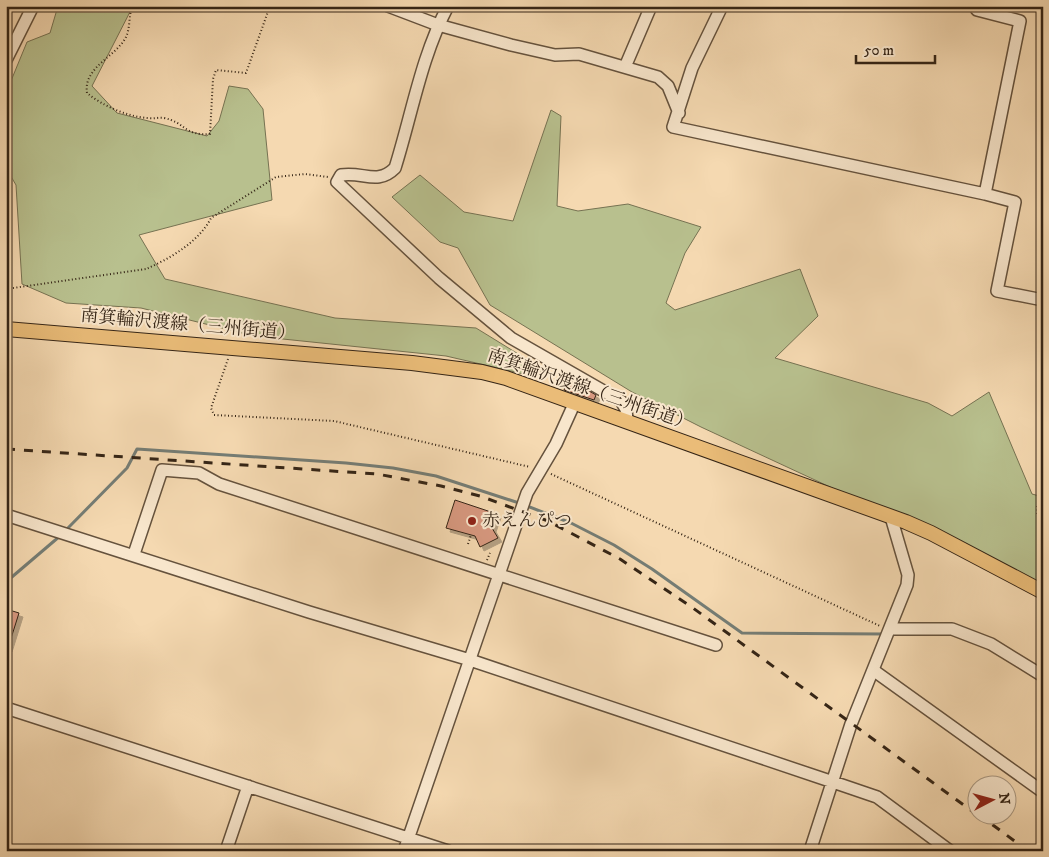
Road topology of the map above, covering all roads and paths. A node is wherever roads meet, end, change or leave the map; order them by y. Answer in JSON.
{"nodes":[{"id":1,"x":33,"y":6,"type":"edge"},
{"id":2,"x":132,"y":6,"type":"edge"},
{"id":3,"x":270,"y":6,"type":"edge"},
{"id":4,"x":388,"y":6,"type":"edge"},
{"id":5,"x":448,"y":6,"type":"edge"},
{"id":6,"x":651,"y":6,"type":"edge"},
{"id":7,"x":722,"y":6,"type":"edge"},
{"id":8,"x":974,"y":6,"type":"edge"},
{"id":9,"x":438,"y":25,"type":"junction"},
{"id":10,"x":6,"y":60,"type":"edge"},
{"id":11,"x":625,"y":67,"type":"junction"},
{"id":12,"x":679,"y":113,"type":"junction"},
{"id":13,"x":340,"y":178,"type":"junction"},
{"id":14,"x":986,"y":194,"type":"junction"},
{"id":15,"x":6,"y":289,"type":"edge"},
{"id":16,"x":1043,"y":300,"type":"edge"},
{"id":17,"x":6,"y":328,"type":"edge"},
{"id":18,"x":575,"y":402,"type":"junction"},
{"id":19,"x":627,"y":420,"type":"junction"},
{"id":20,"x":1043,"y":504,"type":"edge"},
{"id":21,"x":6,"y":514,"type":"edge"},
{"id":22,"x":892,"y":517,"type":"junction"},
{"id":23,"x":1043,"y":519,"type":"edge"},
{"id":24,"x":471,"y":535,"type":"dead end"},
{"id":25,"x":468,"y":544,"type":"dead end"},
{"id":26,"x":134,"y":554,"type":"junction"},
{"id":27,"x":498,"y":574,"type":"junction"},
{"id":28,"x":1043,"y":592,"type":"edge"},
{"id":29,"x":890,"y":629,"type":"junction"},
{"id":30,"x":716,"y":645,"type":"dead end"},
{"id":31,"x":470,"y":660,"type":"junction"},
{"id":32,"x":873,"y":670,"type":"junction"},
{"id":33,"x":1043,"y":676,"type":"edge"},
{"id":34,"x":6,"y":708,"type":"edge"},
{"id":35,"x":833,"y":782,"type":"junction"},
{"id":36,"x":248,"y":786,"type":"junction"},
{"id":37,"x":1043,"y":792,"type":"edge"},
{"id":38,"x":408,"y":838,"type":"junction"},
{"id":39,"x":226,"y":851,"type":"edge"},
{"id":40,"x":404,"y":851,"type":"edge"},
{"id":41,"x":448,"y":851,"type":"edge"},
{"id":42,"x":810,"y":851,"type":"edge"},
{"id":43,"x":950,"y":851,"type":"edge"}],
"edges":[{"from":1,"to":10,"type":"street"},
{"from":2,"to":3,"type":"path"},
{"from":4,"to":9,"type":"street"},
{"from":5,"to":9,"type":"street"},
{"from":6,"to":11,"type":"street"},
{"from":7,"to":12,"type":"street"},
{"from":8,"to":14,"type":"street"},
{"from":9,"to":11,"type":"street"},
{"from":9,"to":13,"type":"street"},
{"from":11,"to":12,"type":"street"},
{"from":12,"to":14,"type":"street"},
{"from":13,"to":15,"type":"path"},
{"from":13,"to":19,"type":"street"},
{"from":14,"to":16,"type":"street"},
{"from":17,"to":18,"type":"main road","name":"南箕輪沢渡線（三州街道）"},
{"from":18,"to":19,"type":"main road","name":"南箕輪沢渡線（三州街道）"},
{"from":18,"to":27,"type":"street"},
{"from":19,"to":22,"type":"main road","name":"南箕輪沢渡線（三州街道）"},
{"from":20,"to":23,"type":"path"},
{"from":21,"to":26,"type":"street"},
{"from":22,"to":28,"type":"main road","name":"南箕輪沢渡線（三州街道）"},
{"from":22,"to":29,"type":"street"},
{"from":24,"to":25,"type":"path"},
{"from":26,"to":27,"type":"street"},
{"from":26,"to":31,"type":"street"},
{"from":27,"to":30,"type":"street"},
{"from":27,"to":31,"type":"street"},
{"from":29,"to":32,"type":"street"},
{"from":29,"to":33,"type":"street"},
{"from":31,"to":35,"type":"street"},
{"from":31,"to":38,"type":"street"},
{"from":32,"to":35,"type":"street"},
{"from":32,"to":37,"type":"street"},
{"from":34,"to":36,"type":"street"},
{"from":35,"to":42,"type":"street"},
{"from":35,"to":43,"type":"street"},
{"from":36,"to":38,"type":"street"},
{"from":36,"to":39,"type":"street"},
{"from":38,"to":40,"type":"street"},
{"from":38,"to":41,"type":"street"}]}
